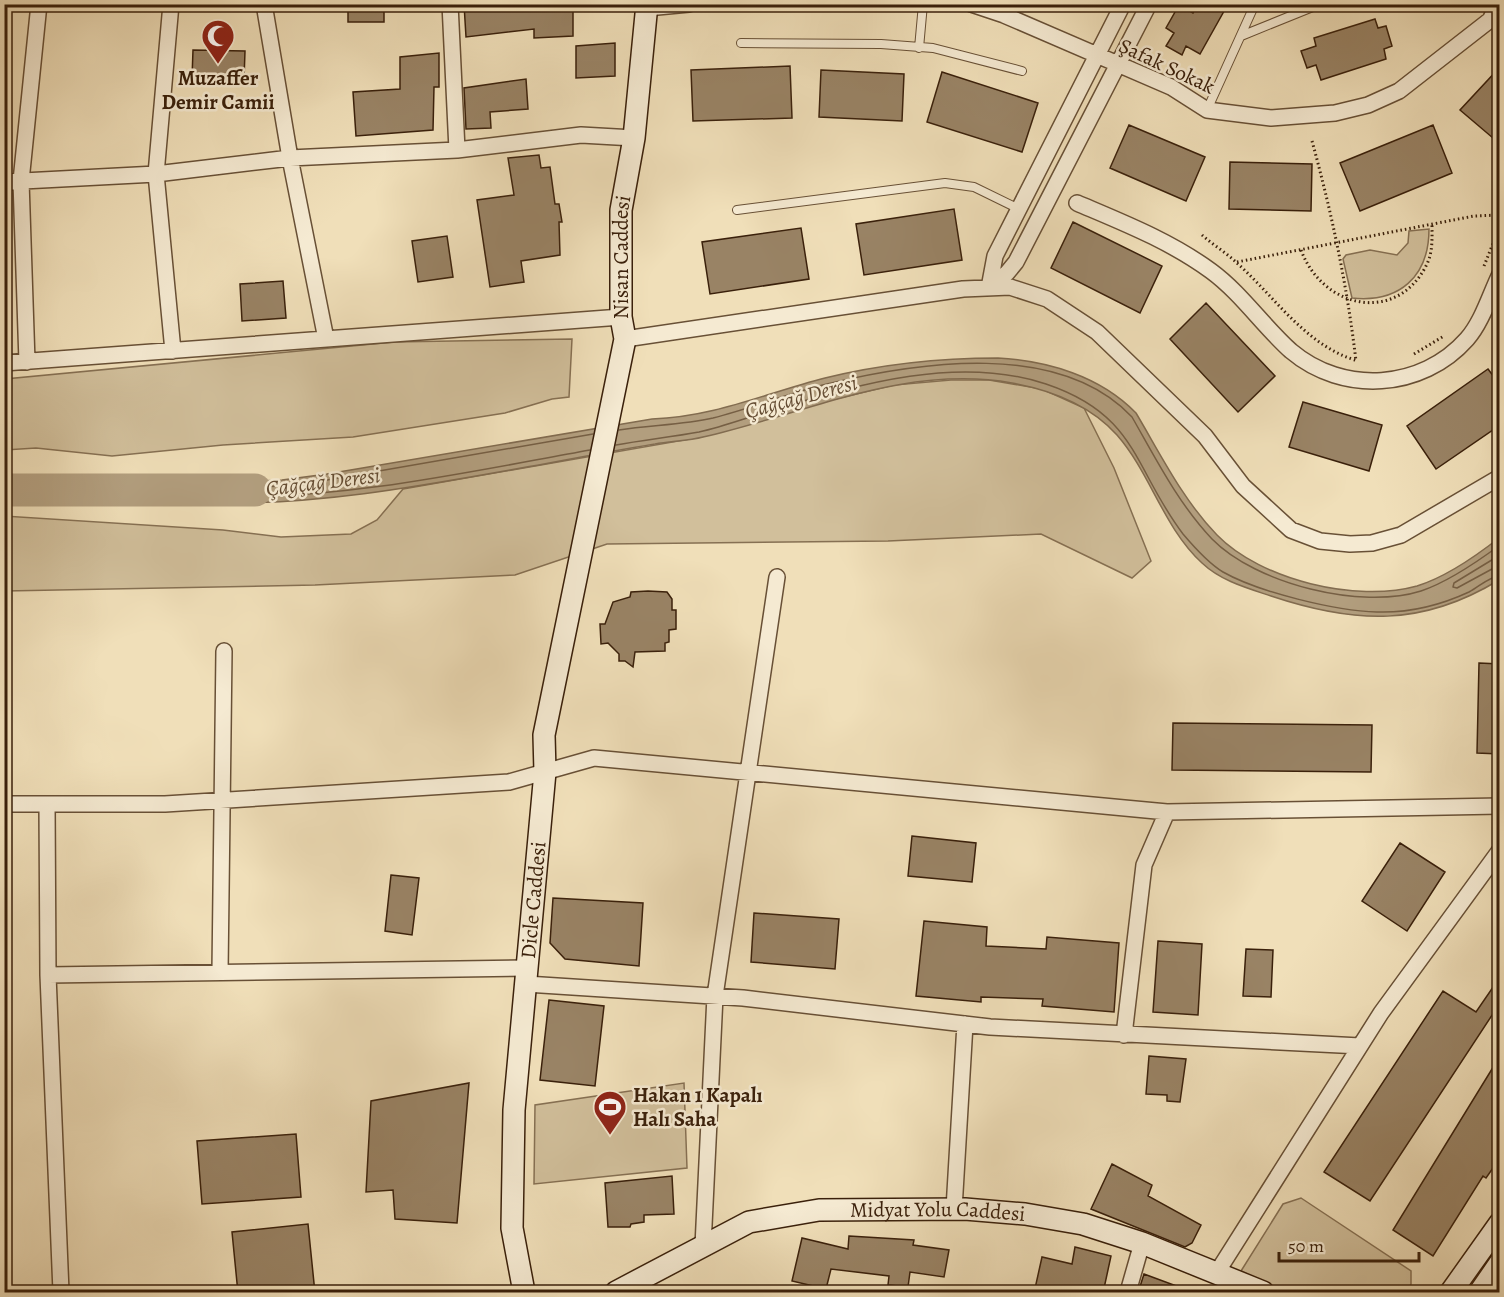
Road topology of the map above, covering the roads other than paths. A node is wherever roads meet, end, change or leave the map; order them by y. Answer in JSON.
{"nodes":[{"id":1,"x":39,"y":4,"type":"edge"},
{"id":2,"x":171,"y":4,"type":"edge"},
{"id":3,"x":264,"y":4,"type":"edge"},
{"id":4,"x":450,"y":4,"type":"edge"},
{"id":5,"x":689,"y":4,"type":"edge"},
{"id":6,"x":923,"y":4,"type":"edge"},
{"id":7,"x":970,"y":4,"type":"edge"},
{"id":8,"x":1123,"y":4,"type":"edge"},
{"id":9,"x":1149,"y":4,"type":"edge"},
{"id":10,"x":1255,"y":4,"type":"edge"},
{"id":11,"x":1320,"y":4,"type":"edge"},
{"id":12,"x":1498,"y":4,"type":"edge"},
{"id":13,"x":647,"y":6,"type":"edge"},
{"id":14,"x":1241,"y":36,"type":"junction"},
{"id":15,"x":741,"y":43,"type":"dead end"},
{"id":16,"x":920,"y":48,"type":"junction"},
{"id":17,"x":1096,"y":57,"type":"junction"},
{"id":18,"x":1117,"y":65,"type":"junction"},
{"id":19,"x":1022,"y":71,"type":"dead end"},
{"id":20,"x":1207,"y":110,"type":"junction"},
{"id":21,"x":634,"y":138,"type":"junction"},
{"id":22,"x":457,"y":150,"type":"junction"},
{"id":23,"x":290,"y":158,"type":"junction"},
{"id":24,"x":156,"y":174,"type":"junction"},
{"id":25,"x":21,"y":181,"type":"junction"},
{"id":26,"x":4,"y":182,"type":"edge"},
{"id":27,"x":1077,"y":203,"type":"dead end"},
{"id":28,"x":1019,"y":209,"type":"junction"},
{"id":29,"x":737,"y":210,"type":"dead end"},
{"id":30,"x":1500,"y":274,"type":"edge"},
{"id":31,"x":989,"y":288,"type":"junction"},
{"id":32,"x":621,"y":317,"type":"junction"},
{"id":33,"x":326,"y":339,"type":"junction"},
{"id":34,"x":625,"y":339,"type":"junction"},
{"id":35,"x":173,"y":351,"type":"junction"},
{"id":36,"x":27,"y":362,"type":"junction"},
{"id":37,"x":4,"y":363,"type":"edge"},
{"id":38,"x":1500,"y":477,"type":"edge"},
{"id":39,"x":589,"y":508,"type":"joint"},
{"id":40,"x":777,"y":577,"type":"dead end"},
{"id":41,"x":224,"y":651,"type":"dead end"},
{"id":42,"x":746,"y":771,"type":"junction"},
{"id":43,"x":545,"y":772,"type":"junction"},
{"id":44,"x":223,"y":800,"type":"junction"},
{"id":45,"x":4,"y":804,"type":"edge"},
{"id":46,"x":47,"y":804,"type":"junction"},
{"id":47,"x":1500,"y":806,"type":"edge"},
{"id":48,"x":1167,"y":812,"type":"junction"},
{"id":49,"x":1500,"y":850,"type":"edge"},
{"id":50,"x":220,"y":972,"type":"junction"},
{"id":51,"x":48,"y":975,"type":"junction"},
{"id":52,"x":527,"y":976,"type":"junction"},
{"id":53,"x":715,"y":996,"type":"junction"},
{"id":54,"x":965,"y":1024,"type":"junction"},
{"id":55,"x":1124,"y":1035,"type":"junction"},
{"id":56,"x":1360,"y":1046,"type":"junction"},
{"id":57,"x":954,"y":1209,"type":"junction"},
{"id":58,"x":1500,"y":1223,"type":"edge"},
{"id":59,"x":1142,"y":1243,"type":"junction"},
{"id":60,"x":703,"y":1246,"type":"junction"},
{"id":61,"x":1500,"y":1263,"type":"edge"},
{"id":62,"x":1216,"y":1274,"type":"junction"},
{"id":63,"x":61,"y":1293,"type":"edge"},
{"id":64,"x":524,"y":1293,"type":"edge"},
{"id":65,"x":616,"y":1293,"type":"edge"},
{"id":66,"x":1128,"y":1293,"type":"edge"},
{"id":67,"x":1263,"y":1293,"type":"edge"},
{"id":68,"x":1451,"y":1293,"type":"edge"},
{"id":69,"x":1480,"y":1293,"type":"edge"}],
"edges":[{"from":1,"to":25,"type":"street"},
{"from":2,"to":24,"type":"street"},
{"from":3,"to":23,"type":"street"},
{"from":4,"to":22,"type":"street"},
{"from":5,"to":13,"type":"street"},
{"from":6,"to":16,"type":"lane"},
{"from":7,"to":17,"type":"street","name":"Şafak Sokak"},
{"from":8,"to":17,"type":"street"},
{"from":9,"to":18,"type":"street"},
{"from":10,"to":14,"type":"lane"},
{"from":11,"to":14,"type":"lane"},
{"from":12,"to":20,"type":"street","name":"Şafak Sokak"},
{"from":13,"to":21,"type":"street","name":"Nisan Caddesi"},
{"from":14,"to":20,"type":"lane"},
{"from":15,"to":16,"type":"lane"},
{"from":16,"to":19,"type":"lane"},
{"from":17,"to":18,"type":"street","name":"Şafak Sokak"},
{"from":17,"to":28,"type":"street"},
{"from":18,"to":20,"type":"street","name":"Şafak Sokak"},
{"from":18,"to":31,"type":"street"},
{"from":21,"to":22,"type":"street"},
{"from":21,"to":32,"type":"street","name":"Nisan Caddesi"},
{"from":22,"to":23,"type":"street"},
{"from":23,"to":24,"type":"street"},
{"from":23,"to":33,"type":"street"},
{"from":24,"to":25,"type":"street"},
{"from":24,"to":35,"type":"street"},
{"from":25,"to":26,"type":"street"},
{"from":25,"to":36,"type":"street"},
{"from":27,"to":30,"type":"street"},
{"from":28,"to":29,"type":"lane"},
{"from":28,"to":31,"type":"street"},
{"from":31,"to":34,"type":"street"},
{"from":31,"to":38,"type":"street"},
{"from":32,"to":33,"type":"street"},
{"from":32,"to":34,"type":"street","name":"Nisan Caddesi"},
{"from":33,"to":35,"type":"street"},
{"from":34,"to":39,"type":"street","name":"Nisan Caddesi"},
{"from":35,"to":36,"type":"street"},
{"from":36,"to":37,"type":"street"},
{"from":39,"to":43,"type":"street","name":"Dicle Caddesi"},
{"from":40,"to":42,"type":"street"},
{"from":41,"to":44,"type":"street"},
{"from":42,"to":43,"type":"street"},
{"from":42,"to":48,"type":"street"},
{"from":42,"to":53,"type":"street"},
{"from":43,"to":44,"type":"street"},
{"from":43,"to":52,"type":"street","name":"Dicle Caddesi"},
{"from":44,"to":46,"type":"street"},
{"from":44,"to":50,"type":"street"},
{"from":45,"to":46,"type":"street"},
{"from":46,"to":51,"type":"street"},
{"from":47,"to":48,"type":"street"},
{"from":48,"to":55,"type":"street"},
{"from":49,"to":56,"type":"street"},
{"from":50,"to":51,"type":"street"},
{"from":50,"to":52,"type":"street"},
{"from":51,"to":63,"type":"street"},
{"from":52,"to":53,"type":"street"},
{"from":52,"to":64,"type":"street","name":"Dicle Caddesi"},
{"from":53,"to":54,"type":"street"},
{"from":53,"to":60,"type":"street"},
{"from":54,"to":55,"type":"street"},
{"from":54,"to":57,"type":"street"},
{"from":55,"to":56,"type":"street"},
{"from":56,"to":62,"type":"street"},
{"from":57,"to":59,"type":"street","name":"Midyat Yolu Caddesi"},
{"from":57,"to":60,"type":"street","name":"Midyat Yolu Caddesi"},
{"from":58,"to":68,"type":"street"},
{"from":59,"to":62,"type":"street","name":"Midyat Yolu Caddesi"},
{"from":59,"to":66,"type":"street"},
{"from":60,"to":65,"type":"street","name":"Midyat Yolu Caddesi"},
{"from":61,"to":69,"type":"street"},
{"from":62,"to":67,"type":"street","name":"Midyat Yolu Caddesi"}]}
